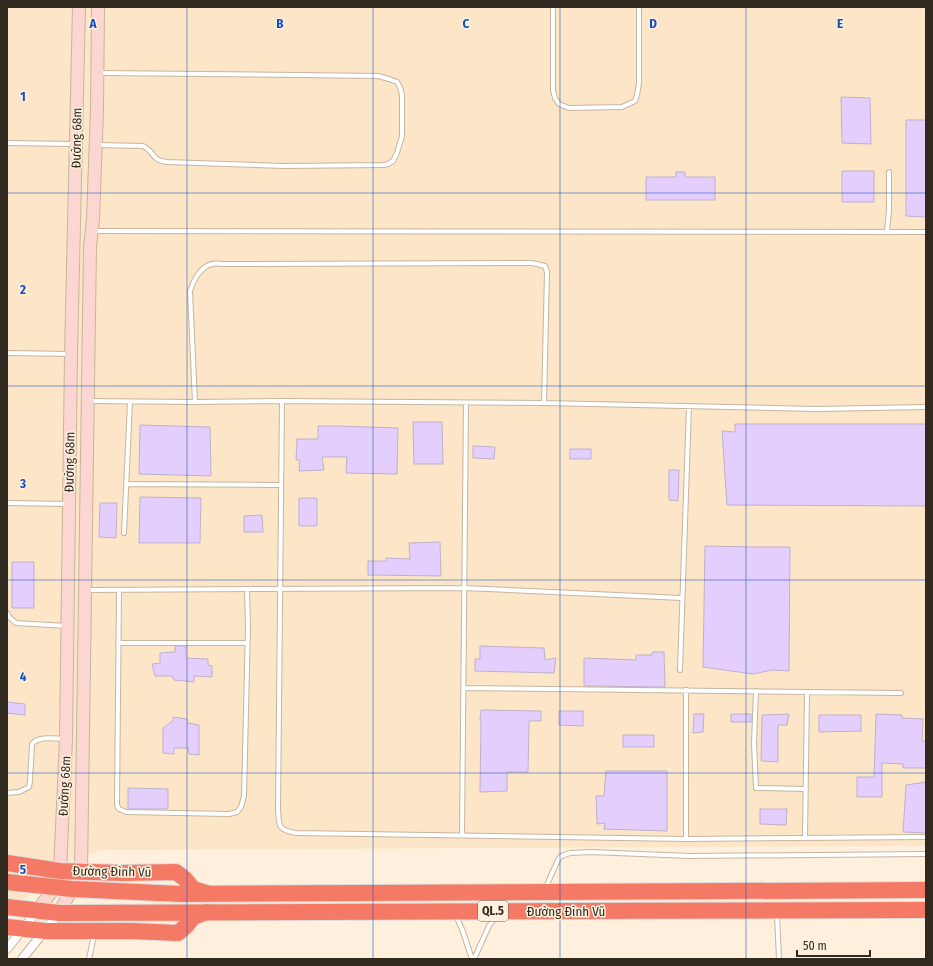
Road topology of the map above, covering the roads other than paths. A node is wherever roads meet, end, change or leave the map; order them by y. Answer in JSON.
{"nodes":[{"id":1,"x":79,"y":7,"type":"edge"},
{"id":2,"x":98,"y":7,"type":"edge"},
{"id":3,"x":553,"y":7,"type":"edge"},
{"id":4,"x":639,"y":7,"type":"edge"},
{"id":5,"x":97,"y":73,"type":"junction"},
{"id":6,"x":7,"y":143,"type":"edge"},
{"id":7,"x":76,"y":144,"type":"junction"},
{"id":8,"x":96,"y":145,"type":"junction"},
{"id":9,"x":889,"y":172,"type":"dead end"},
{"id":10,"x":91,"y":231,"type":"junction"},
{"id":11,"x":887,"y":232,"type":"junction"},
{"id":12,"x":926,"y":232,"type":"edge"},
{"id":13,"x":7,"y":353,"type":"edge"},
{"id":14,"x":71,"y":354,"type":"junction"},
{"id":15,"x":282,"y":401,"type":"junction"},
{"id":16,"x":87,"y":402,"type":"junction"},
{"id":17,"x":130,"y":402,"type":"junction"},
{"id":18,"x":195,"y":402,"type":"junction"},
{"id":19,"x":466,"y":403,"type":"junction"},
{"id":20,"x":544,"y":403,"type":"junction"},
{"id":21,"x":689,"y":406,"type":"junction"},
{"id":22,"x":926,"y":407,"type":"edge"},
{"id":23,"x":127,"y":484,"type":"junction"},
{"id":24,"x":281,"y":485,"type":"junction"},
{"id":25,"x":7,"y":503,"type":"edge"},
{"id":26,"x":69,"y":504,"type":"junction"},
{"id":27,"x":124,"y":533,"type":"dead end"},
{"id":28,"x":280,"y":588,"type":"junction"},
{"id":29,"x":464,"y":588,"type":"junction"},
{"id":30,"x":247,"y":589,"type":"junction"},
{"id":31,"x":85,"y":590,"type":"junction"},
{"id":32,"x":119,"y":590,"type":"junction"},
{"id":33,"x":682,"y":598,"type":"junction"},
{"id":34,"x":7,"y":613,"type":"edge"},
{"id":35,"x":67,"y":626,"type":"junction"},
{"id":36,"x":118,"y":643,"type":"junction"},
{"id":37,"x":247,"y":643,"type":"junction"},
{"id":38,"x":680,"y":670,"type":"dead end"},
{"id":39,"x":463,"y":688,"type":"junction"},
{"id":40,"x":686,"y":690,"type":"junction"},
{"id":41,"x":756,"y":691,"type":"junction"},
{"id":42,"x":807,"y":692,"type":"junction"},
{"id":43,"x":901,"y":693,"type":"dead end"},
{"id":44,"x":66,"y":739,"type":"junction"},
{"id":45,"x":805,"y":789,"type":"junction"},
{"id":46,"x":7,"y":793,"type":"edge"},
{"id":47,"x":462,"y":835,"type":"junction"},
{"id":48,"x":926,"y":837,"type":"edge"},
{"id":49,"x":686,"y":838,"type":"junction"},
{"id":50,"x":805,"y":838,"type":"junction"},
{"id":51,"x":926,"y":854,"type":"edge"},
{"id":52,"x":7,"y":863,"type":"edge"},
{"id":53,"x":60,"y":871,"type":"junction"},
{"id":54,"x":81,"y":872,"type":"junction"},
{"id":55,"x":7,"y":882,"type":"edge"},
{"id":56,"x":55,"y":887,"type":"junction"},
{"id":57,"x":72,"y":889,"type":"junction"},
{"id":58,"x":926,"y":890,"type":"edge"},
{"id":59,"x":210,"y":894,"type":"junction"},
{"id":60,"x":544,"y":902,"type":"junction"},
{"id":61,"x":7,"y":907,"type":"edge"},
{"id":62,"x":453,"y":910,"type":"junction"},
{"id":63,"x":776,"y":910,"type":"junction"},
{"id":64,"x":926,"y":910,"type":"edge"},
{"id":65,"x":37,"y":911,"type":"junction"},
{"id":66,"x":500,"y":911,"type":"junction"},
{"id":67,"x":207,"y":912,"type":"junction"},
{"id":68,"x":59,"y":913,"type":"junction"},
{"id":69,"x":7,"y":927,"type":"edge"},
{"id":70,"x":23,"y":928,"type":"junction"},
{"id":71,"x":45,"y":931,"type":"junction"},
{"id":72,"x":95,"y":931,"type":"junction"},
{"id":73,"x":7,"y":949,"type":"edge"},
{"id":74,"x":22,"y":959,"type":"edge"},
{"id":75,"x":89,"y":959,"type":"edge"},
{"id":76,"x":473,"y":959,"type":"edge"},
{"id":77,"x":779,"y":959,"type":"edge"}],
"edges":[{"from":1,"to":7,"type":"street","name":"Đường 68m"},
{"from":2,"to":5,"type":"street"},
{"from":3,"to":4,"type":"lane"},
{"from":5,"to":8,"type":"street"},
{"from":5,"to":8,"type":"lane"},
{"from":6,"to":7,"type":"lane"},
{"from":7,"to":14,"type":"street","name":"Đường 68m"},
{"from":8,"to":10,"type":"street"},
{"from":9,"to":11,"type":"lane"},
{"from":10,"to":11,"type":"lane"},
{"from":10,"to":16,"type":"street"},
{"from":11,"to":12,"type":"lane"},
{"from":13,"to":14,"type":"lane"},
{"from":14,"to":26,"type":"street","name":"Đường 68m"},
{"from":15,"to":18,"type":"lane"},
{"from":15,"to":19,"type":"lane"},
{"from":15,"to":24,"type":"lane"},
{"from":16,"to":17,"type":"lane"},
{"from":16,"to":31,"type":"street"},
{"from":17,"to":18,"type":"lane"},
{"from":17,"to":23,"type":"lane"},
{"from":18,"to":20,"type":"lane"},
{"from":19,"to":20,"type":"lane"},
{"from":19,"to":29,"type":"lane"},
{"from":20,"to":21,"type":"lane"},
{"from":21,"to":22,"type":"lane"},
{"from":21,"to":33,"type":"lane"},
{"from":23,"to":24,"type":"lane"},
{"from":23,"to":27,"type":"lane"},
{"from":24,"to":28,"type":"lane"},
{"from":25,"to":26,"type":"lane"},
{"from":26,"to":35,"type":"street","name":"Đường 68m"},
{"from":28,"to":29,"type":"lane"},
{"from":28,"to":30,"type":"lane"},
{"from":28,"to":47,"type":"lane"},
{"from":29,"to":33,"type":"lane"},
{"from":29,"to":39,"type":"lane"},
{"from":30,"to":32,"type":"lane"},
{"from":30,"to":37,"type":"lane"},
{"from":31,"to":32,"type":"lane"},
{"from":31,"to":54,"type":"street"},
{"from":32,"to":36,"type":"lane"},
{"from":33,"to":38,"type":"lane"},
{"from":34,"to":35,"type":"lane"},
{"from":35,"to":44,"type":"street","name":"Đường 68m"},
{"from":36,"to":37,"type":"lane"},
{"from":36,"to":37,"type":"lane"},
{"from":39,"to":40,"type":"lane"},
{"from":39,"to":47,"type":"lane"},
{"from":40,"to":41,"type":"lane"},
{"from":40,"to":49,"type":"lane"},
{"from":41,"to":42,"type":"lane"},
{"from":41,"to":45,"type":"lane"},
{"from":42,"to":43,"type":"lane"},
{"from":42,"to":45,"type":"lane"},
{"from":44,"to":46,"type":"lane"},
{"from":44,"to":53,"type":"street","name":"Đường 68m"},
{"from":45,"to":50,"type":"lane"},
{"from":47,"to":49,"type":"lane"},
{"from":48,"to":50,"type":"lane"},
{"from":49,"to":50,"type":"lane"},
{"from":51,"to":60,"type":"lane"},
{"from":52,"to":53,"type":"highway","name":"Đường Đình Vũ"},
{"from":53,"to":54,"type":"highway","name":"Đường Đình Vũ"},
{"from":53,"to":56,"type":"street","name":"Đường 68m"},
{"from":54,"to":57,"type":"street"},
{"from":54,"to":59,"type":"highway","name":"Đường Đình Vũ"},
{"from":55,"to":56,"type":"highway","name":"Đường Đình Vũ","number":"QL.5"},
{"from":56,"to":57,"type":"highway","name":"Đường Đình Vũ","number":"QL.5"},
{"from":56,"to":65,"type":"street","name":"Đường 68m"},
{"from":57,"to":59,"type":"highway","name":"Đường Đình Vũ","number":"QL.5"},
{"from":57,"to":68,"type":"street"},
{"from":58,"to":60,"type":"highway","name":"Đường Đình Vũ","number":"QL.5"},
{"from":59,"to":60,"type":"highway","name":"Đường Đình Vũ","number":"QL.5"},
{"from":60,"to":63,"type":"highway","name":"Đường Đình Vũ","number":"QL.5"},
{"from":60,"to":66,"type":"highway","name":"Đường Đình Vũ","number":"QL.5"},
{"from":61,"to":65,"type":"highway","name":"Đường Đình Vũ"},
{"from":62,"to":66,"type":"highway","name":"Đường Đình Vũ","number":"QL.5"},
{"from":62,"to":67,"type":"highway","name":"Đường Đình Vũ","number":"QL.5"},
{"from":62,"to":76,"type":"lane"},
{"from":63,"to":64,"type":"highway","name":"Đường Đình Vũ","number":"QL.5"},
{"from":63,"to":77,"type":"lane"},
{"from":65,"to":68,"type":"highway","name":"Đường Đình Vũ"},
{"from":65,"to":70,"type":"street"},
{"from":66,"to":76,"type":"lane"},
{"from":67,"to":68,"type":"highway","name":"Đường Đình Vũ","number":"QL.5"},
{"from":67,"to":72,"type":"highway","name":"Đường Đình Vũ"},
{"from":68,"to":71,"type":"street"},
{"from":69,"to":70,"type":"highway","name":"Đường Đình Vũ"},
{"from":70,"to":71,"type":"highway","name":"Đường Đình Vũ"},
{"from":70,"to":73,"type":"street"},
{"from":71,"to":72,"type":"highway","name":"Đường Đình Vũ"},
{"from":71,"to":74,"type":"street"},
{"from":72,"to":75,"type":"lane"}]}
